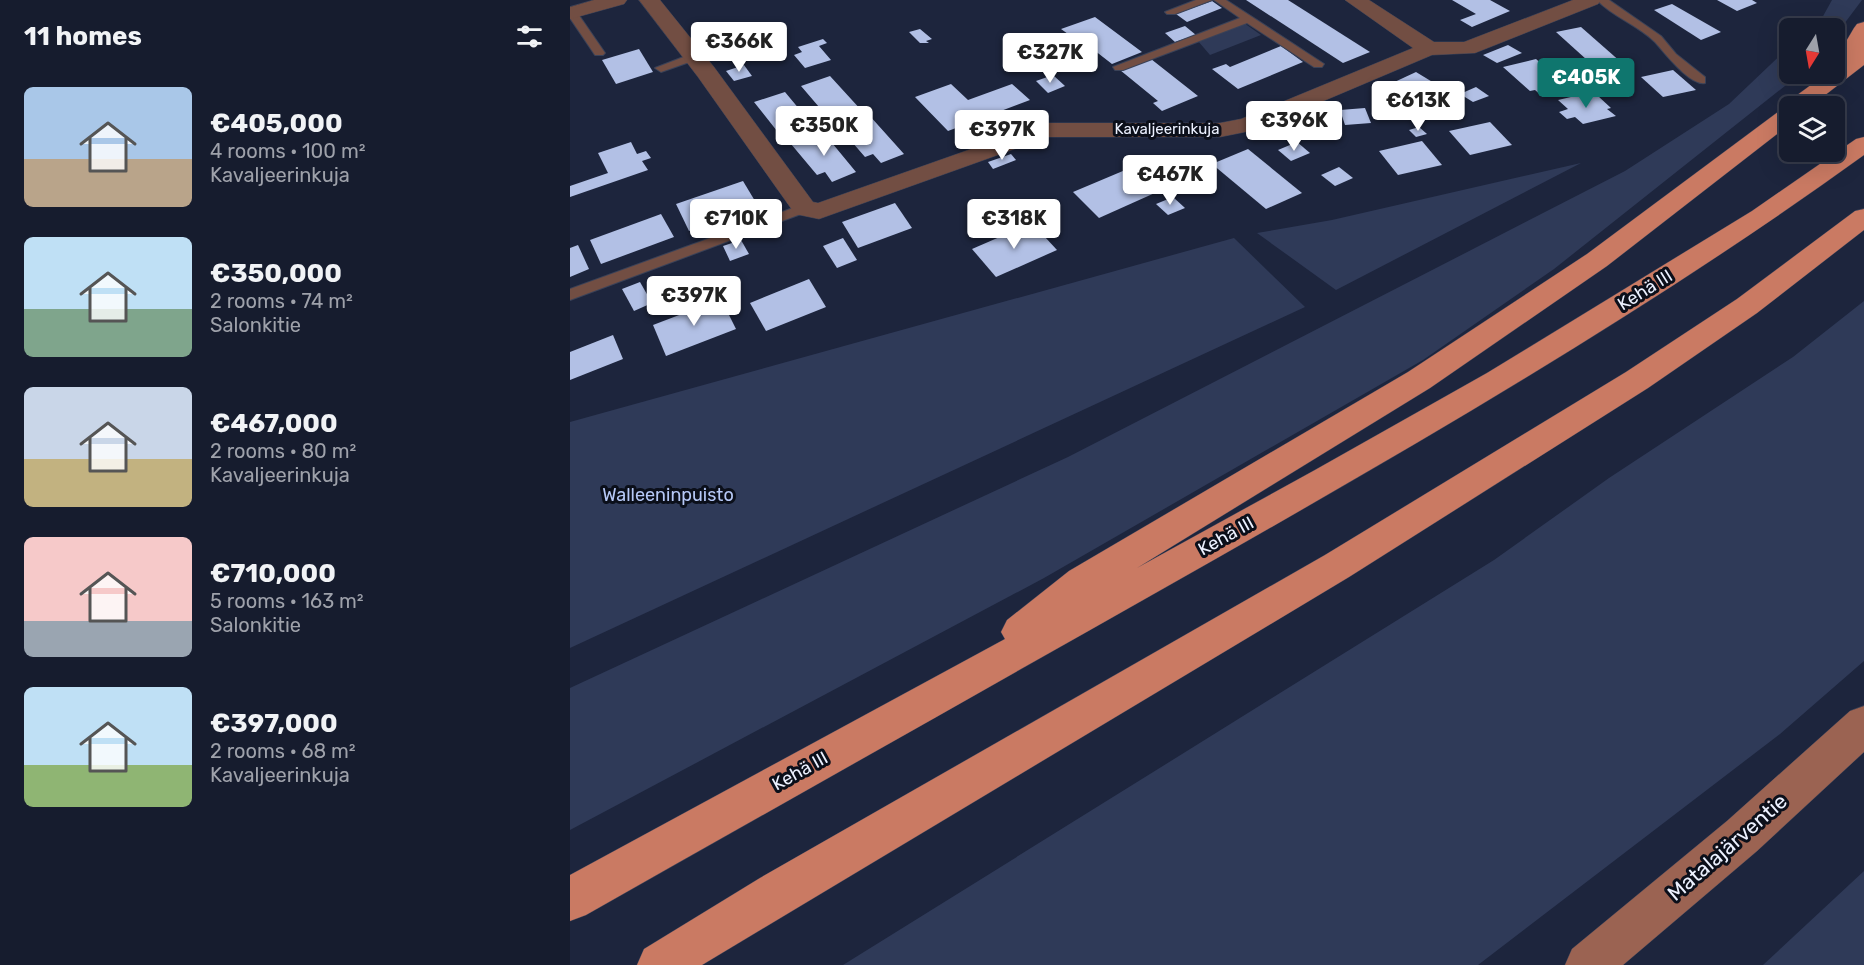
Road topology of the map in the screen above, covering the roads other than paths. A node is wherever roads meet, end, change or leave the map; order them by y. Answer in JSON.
{"nodes":[{"id":1,"x":617,"y":0,"type":"edge"},
{"id":2,"x":649,"y":0,"type":"edge"},
{"id":3,"x":1207,"y":0,"type":"edge"},
{"id":4,"x":1219,"y":0,"type":"edge"},
{"id":5,"x":1355,"y":0,"type":"edge"},
{"id":6,"x":1591,"y":0,"type":"edge"},
{"id":7,"x":1602,"y":0,"type":"edge"},
{"id":8,"x":1170,"y":12,"type":"dead end"},
{"id":9,"x":571,"y":13,"type":"edge"},
{"id":10,"x":1248,"y":19,"type":"junction"},
{"id":11,"x":1864,"y":28,"type":"edge"},
{"id":12,"x":1429,"y":49,"type":"junction"},
{"id":13,"x":599,"y":53,"type":"dead end"},
{"id":14,"x":1864,"y":55,"type":"edge"},
{"id":15,"x":694,"y":57,"type":"junction"},
{"id":16,"x":1318,"y":64,"type":"dead end"},
{"id":17,"x":1845,"y":64,"type":"edge"},
{"id":18,"x":1119,"y":67,"type":"dead end"},
{"id":19,"x":661,"y":68,"type":"dead end"},
{"id":20,"x":1845,"y":69,"type":"edge"},
{"id":21,"x":1701,"y":80,"type":"dead end"},
{"id":22,"x":1826,"y":84,"type":"edge"},
{"id":23,"x":1810,"y":96,"type":"edge"},
{"id":24,"x":1779,"y":120,"type":"edge"},
{"id":25,"x":1864,"y":144,"type":"edge"},
{"id":26,"x":804,"y":208,"type":"junction"},
{"id":27,"x":1864,"y":217,"type":"edge"},
{"id":28,"x":570,"y":296,"type":"edge"},
{"id":29,"x":945,"y":691,"type":"junction"},
{"id":30,"x":1864,"y":725,"type":"edge"},
{"id":31,"x":570,"y":899,"type":"edge"},
{"id":32,"x":660,"y":965,"type":"edge"},
{"id":33,"x":1588,"y":965,"type":"edge"}],
"edges":[{"from":1,"to":9,"type":"street"},
{"from":2,"to":15,"type":"street"},
{"from":3,"to":8,"type":"lane"},
{"from":4,"to":10,"type":"lane"},
{"from":5,"to":12,"type":"street"},
{"from":6,"to":12,"type":"street","name":"Kavaljeerinkuja"},
{"from":7,"to":21,"type":"lane"},
{"from":9,"to":13,"type":"lane"},
{"from":10,"to":16,"type":"lane"},
{"from":10,"to":18,"type":"lane"},
{"from":11,"to":17,"type":"highway"},
{"from":12,"to":26,"type":"street","name":"Kavaljeerinkuja"},
{"from":14,"to":20,"type":"highway"},
{"from":15,"to":19,"type":"lane"},
{"from":15,"to":26,"type":"street"},
{"from":22,"to":23,"type":"highway"},
{"from":24,"to":29,"type":"highway"},
{"from":25,"to":29,"type":"highway","name":"Kehä III"},
{"from":26,"to":28,"type":"lane"},
{"from":27,"to":32,"type":"highway"},
{"from":29,"to":31,"type":"highway","name":"Kehä III"},
{"from":30,"to":33,"type":"main road","name":"Matalajärventie"}]}
